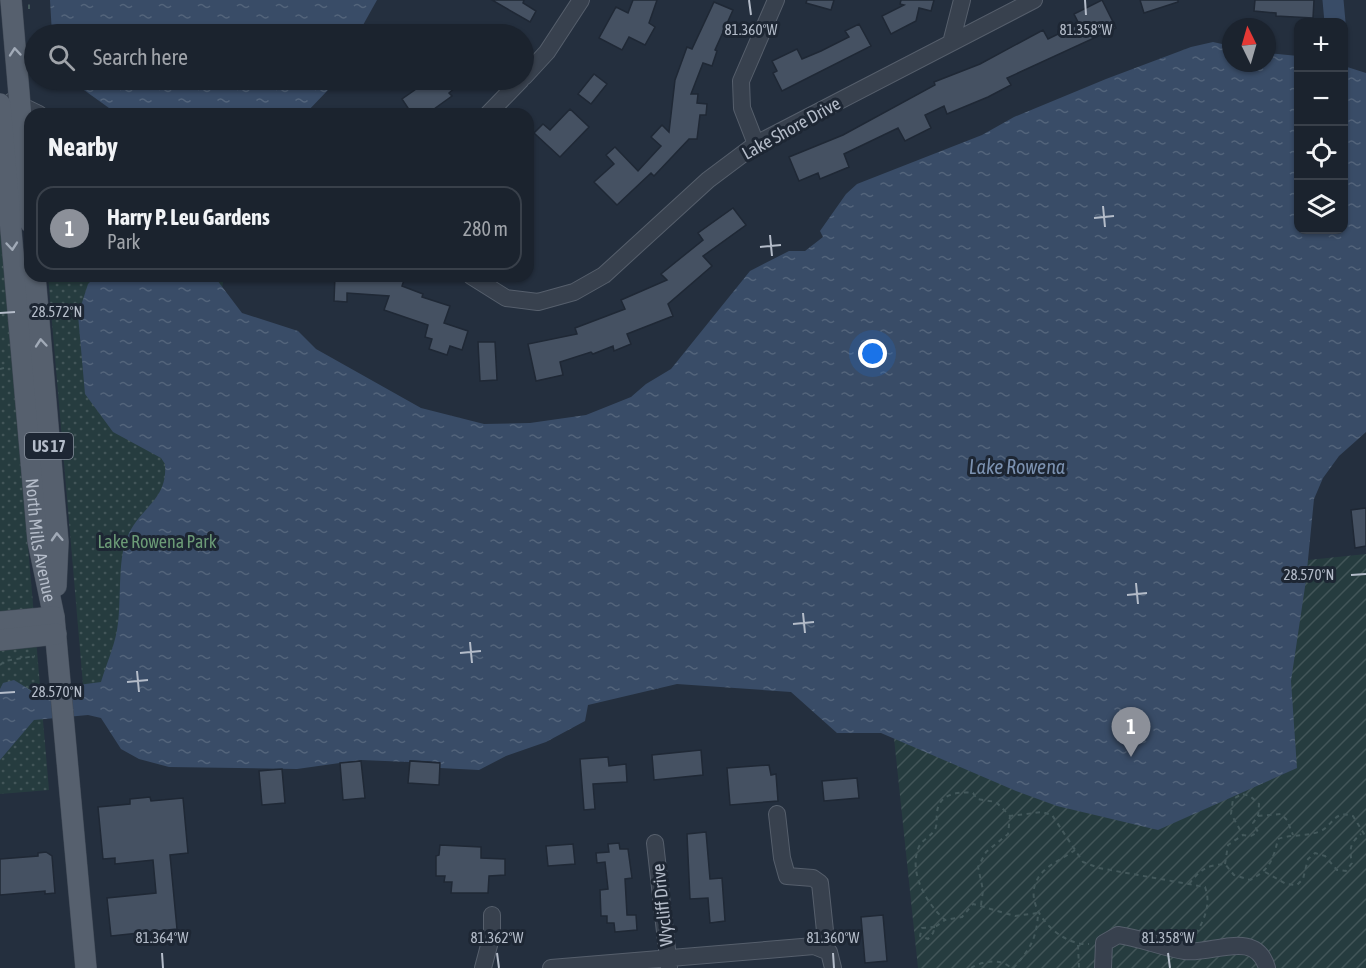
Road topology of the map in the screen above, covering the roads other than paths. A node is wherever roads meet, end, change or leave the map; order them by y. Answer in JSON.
{"nodes":[{"id":1,"x":11,"y":0,"type":"edge"},
{"id":2,"x":581,"y":0,"type":"edge"},
{"id":3,"x":777,"y":0,"type":"edge"},
{"id":4,"x":962,"y":0,"type":"edge"},
{"id":5,"x":1034,"y":0,"type":"edge"},
{"id":6,"x":951,"y":43,"type":"junction"},
{"id":7,"x":534,"y":66,"type":"edge"},
{"id":8,"x":511,"y":90,"type":"edge"},
{"id":9,"x":0,"y":95,"type":"edge"},
{"id":10,"x":10,"y":104,"type":"edge"},
{"id":11,"x":494,"y":108,"type":"edge"},
{"id":12,"x":756,"y":144,"type":"junction"},
{"id":13,"x":24,"y":187,"type":"edge"},
{"id":14,"x":36,"y":282,"type":"edge"},
{"id":15,"x":481,"y":282,"type":"edge"},
{"id":16,"x":0,"y":622,"type":"edge"},
{"id":17,"x":55,"y":625,"type":"junction"},
{"id":18,"x":0,"y":640,"type":"edge"},
{"id":19,"x":777,"y":814,"type":"dead end"},
{"id":20,"x":655,"y":843,"type":"dead end"},
{"id":21,"x":492,"y":915,"type":"dead end"},
{"id":22,"x":818,"y":948,"type":"junction"},
{"id":23,"x":668,"y":962,"type":"edge"},
{"id":24,"x":86,"y":968,"type":"edge"},
{"id":25,"x":483,"y":968,"type":"edge"},
{"id":26,"x":551,"y":968,"type":"edge"},
{"id":27,"x":833,"y":968,"type":"edge"},
{"id":28,"x":1103,"y":968,"type":"edge"},
{"id":29,"x":1267,"y":968,"type":"edge"}],
"edges":[{"from":10,"to":1,"type":"main road","name":"North Mills Avenue","number":"US 17","one_way":true},
{"from":2,"to":7,"type":"street"},
{"from":3,"to":12,"type":"street"},
{"from":4,"to":6,"type":"street"},
{"from":5,"to":6,"type":"street","name":"Lake Shore Drive"},
{"from":6,"to":12,"type":"street","name":"Lake Shore Drive"},
{"from":8,"to":11,"type":"street"},
{"from":9,"to":10,"type":"street"},
{"from":10,"to":13,"type":"main road","name":"North Mills Avenue","number":"US 17"},
{"from":10,"to":17,"type":"main road","name":"North Mills Avenue","number":"US 17","one_way":true},
{"from":12,"to":15,"type":"street","name":"Lake Shore Drive"},
{"from":17,"to":14,"type":"main road","name":"North Mills Avenue","number":"US 17","one_way":true},
{"from":16,"to":17,"type":"main road"},
{"from":17,"to":18,"type":"main road"},
{"from":17,"to":24,"type":"main road","name":"North Mills Avenue","number":"US 17"},
{"from":19,"to":22,"type":"street"},
{"from":20,"to":23,"type":"street","name":"Wycliff Drive"},
{"from":21,"to":25,"type":"street"},
{"from":22,"to":23,"type":"street"},
{"from":22,"to":27,"type":"street"},
{"from":23,"to":26,"type":"street"},
{"from":28,"to":29,"type":"street"}]}
